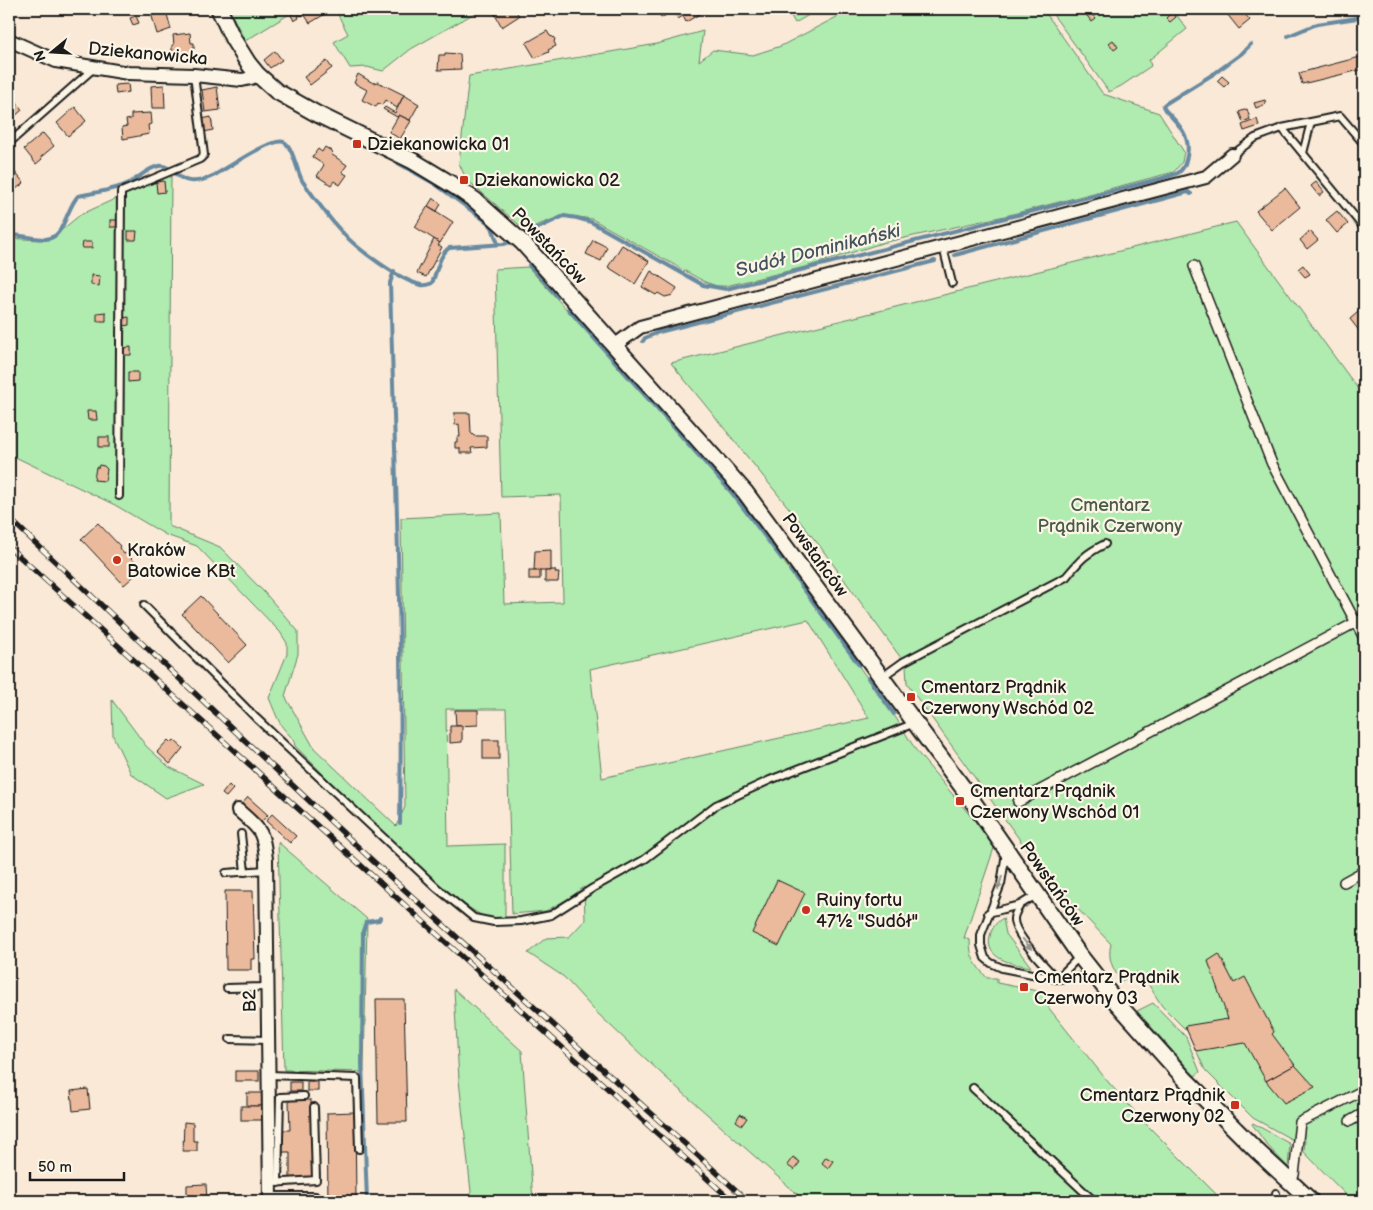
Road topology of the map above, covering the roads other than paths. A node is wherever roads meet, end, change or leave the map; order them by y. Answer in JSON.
{"nodes":[{"id":1,"x":219,"y":9,"type":"edge"},
{"id":2,"x":9,"y":40,"type":"edge"},
{"id":3,"x":94,"y":68,"type":"junction"},
{"id":4,"x":257,"y":74,"type":"junction"},
{"id":5,"x":194,"y":75,"type":"junction"},
{"id":6,"x":1311,"y":122,"type":"junction"},
{"id":7,"x":1282,"y":128,"type":"junction"},
{"id":8,"x":9,"y":143,"type":"edge"},
{"id":9,"x":1364,"y":144,"type":"edge"},
{"id":10,"x":1303,"y":153,"type":"junction"},
{"id":11,"x":1232,"y":155,"type":"joint"},
{"id":12,"x":1364,"y":228,"type":"edge"},
{"id":13,"x":943,"y":247,"type":"junction"},
{"id":14,"x":1194,"y":266,"type":"dead end"},
{"id":15,"x":952,"y":282,"type":"dead end"},
{"id":16,"x":614,"y":346,"type":"junction"},
{"id":17,"x":119,"y":496,"type":"dead end"},
{"id":18,"x":1105,"y":544,"type":"dead end"},
{"id":19,"x":144,"y":604,"type":"dead end"},
{"id":20,"x":1360,"y":620,"type":"edge"},
{"id":21,"x":1364,"y":638,"type":"edge"},
{"id":22,"x":881,"y":678,"type":"junction"},
{"id":23,"x":915,"y":723,"type":"junction"},
{"id":24,"x":1018,"y":802,"type":"dead end"},
{"id":25,"x":238,"y":810,"type":"dead end"},
{"id":26,"x":241,"y":834,"type":"dead end"},
{"id":27,"x":1006,"y":851,"type":"junction"},
{"id":28,"x":266,"y":870,"type":"junction"},
{"id":29,"x":1364,"y":871,"type":"edge"},
{"id":30,"x":245,"y":872,"type":"junction"},
{"id":31,"x":226,"y":873,"type":"dead end"},
{"id":32,"x":1344,"y":882,"type":"dead end"},
{"id":33,"x":1036,"y":895,"type":"junction"},
{"id":34,"x":1020,"y":905,"type":"junction"},
{"id":35,"x":988,"y":913,"type":"junction"},
{"id":36,"x":1080,"y":956,"type":"junction"},
{"id":37,"x":1094,"y":976,"type":"junction"},
{"id":38,"x":1057,"y":979,"type":"junction"},
{"id":39,"x":267,"y":987,"type":"junction"},
{"id":40,"x":227,"y":988,"type":"dead end"},
{"id":41,"x":230,"y":1040,"type":"dead end"},
{"id":42,"x":268,"y":1040,"type":"junction"},
{"id":43,"x":268,"y":1075,"type":"junction"},
{"id":44,"x":973,"y":1088,"type":"dead end"},
{"id":45,"x":1364,"y":1090,"type":"edge"},
{"id":46,"x":304,"y":1096,"type":"dead end"},
{"id":47,"x":314,"y":1107,"type":"dead end"},
{"id":48,"x":1364,"y":1114,"type":"edge"},
{"id":49,"x":1350,"y":1121,"type":"dead end"},
{"id":50,"x":359,"y":1149,"type":"dead end"},
{"id":51,"x":1294,"y":1175,"type":"dead end"},
{"id":52,"x":272,"y":1191,"type":"edge"},
{"id":53,"x":1276,"y":1193,"type":"dead end"},
{"id":54,"x":315,"y":1201,"type":"edge"},
{"id":55,"x":1094,"y":1201,"type":"edge"},
{"id":56,"x":1277,"y":1201,"type":"edge"},
{"id":57,"x":1311,"y":1201,"type":"edge"}],
"edges":[{"from":1,"to":4,"type":"street","name":"Powstańców"},
{"from":2,"to":3,"type":"street","name":"Dziekanowicka"},
{"from":3,"to":5,"type":"street","name":"Dziekanowicka"},
{"from":3,"to":8,"type":"lane"},
{"from":4,"to":5,"type":"street","name":"Dziekanowicka"},
{"from":4,"to":16,"type":"street","name":"Powstańców"},
{"from":5,"to":17,"type":"lane"},
{"from":6,"to":7,"type":"lane"},
{"from":6,"to":9,"type":"lane"},
{"from":6,"to":10,"type":"lane"},
{"from":7,"to":10,"type":"lane"},
{"from":7,"to":11,"type":"lane"},
{"from":10,"to":12,"type":"lane"},
{"from":11,"to":13,"type":"street"},
{"from":13,"to":15,"type":"lane"},
{"from":13,"to":16,"type":"street"},
{"from":14,"to":20,"type":"street"},
{"from":16,"to":22,"type":"street","name":"Powstańców"},
{"from":18,"to":22,"type":"lane"},
{"from":19,"to":23,"type":"lane"},
{"from":20,"to":21,"type":"street"},
{"from":20,"to":24,"type":"street"},
{"from":22,"to":23,"type":"street","name":"Powstańców"},
{"from":23,"to":27,"type":"street","name":"Powstańców"},
{"from":25,"to":28,"type":"street","name":"B2"},
{"from":26,"to":30,"type":"lane"},
{"from":27,"to":33,"type":"street","name":"Powstańców"},
{"from":27,"to":35,"type":"lane","one_way":true},
{"from":28,"to":30,"type":"lane"},
{"from":28,"to":39,"type":"street","name":"B2"},
{"from":29,"to":32,"type":"street"},
{"from":30,"to":31,"type":"lane"},
{"from":33,"to":34,"type":"lane"},
{"from":33,"to":36,"type":"street","name":"Powstańców"},
{"from":34,"to":35,"type":"lane"},
{"from":34,"to":38,"type":"lane","one_way":true},
{"from":35,"to":38,"type":"lane"},
{"from":36,"to":37,"type":"street","name":"Powstańców"},
{"from":36,"to":38,"type":"lane"},
{"from":37,"to":38,"type":"lane"},
{"from":37,"to":57,"type":"street","name":"Powstańców"},
{"from":39,"to":40,"type":"lane"},
{"from":39,"to":42,"type":"street","name":"B2"},
{"from":41,"to":42,"type":"lane"},
{"from":42,"to":43,"type":"street","name":"B2"},
{"from":43,"to":50,"type":"lane"},
{"from":43,"to":52,"type":"street","name":"B2"},
{"from":44,"to":55,"type":"lane"},
{"from":45,"to":51,"type":"street"},
{"from":46,"to":52,"type":"lane"},
{"from":47,"to":52,"type":"lane"},
{"from":48,"to":49,"type":"street"},
{"from":52,"to":54,"type":"lane"},
{"from":53,"to":56,"type":"lane"}]}
